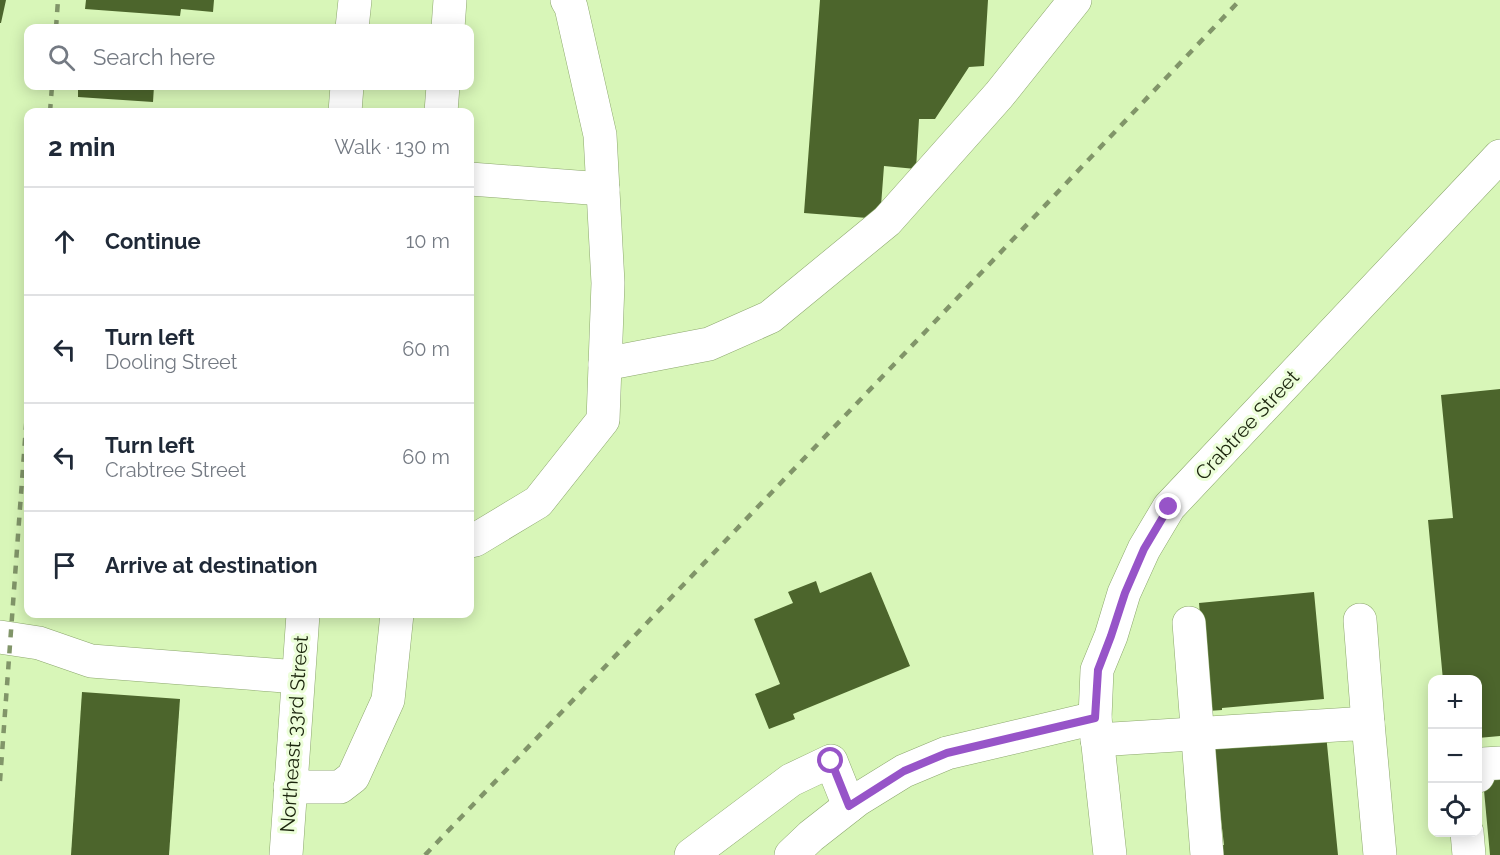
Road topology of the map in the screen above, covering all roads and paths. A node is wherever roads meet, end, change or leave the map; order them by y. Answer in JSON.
{"nodes":[{"id":1,"x":355,"y":0,"type":"edge"},
{"id":2,"x":450,"y":0,"type":"edge"},
{"id":3,"x":567,"y":0,"type":"edge"},
{"id":4,"x":1075,"y":0,"type":"edge"},
{"id":5,"x":352,"y":24,"type":"edge"},
{"id":6,"x":448,"y":24,"type":"edge"},
{"id":7,"x":347,"y":90,"type":"edge"},
{"id":8,"x":443,"y":90,"type":"edge"},
{"id":9,"x":345,"y":108,"type":"edge"},
{"id":10,"x":441,"y":108,"type":"edge"},
{"id":11,"x":1500,"y":156,"type":"edge"},
{"id":12,"x":474,"y":179,"type":"edge"},
{"id":13,"x":603,"y":189,"type":"junction"},
{"id":14,"x":605,"y":364,"type":"junction"},
{"id":15,"x":474,"y":540,"type":"edge"},
{"id":16,"x":303,"y":618,"type":"edge"},
{"id":17,"x":397,"y":618,"type":"edge"},
{"id":18,"x":1360,"y":620,"type":"dead end"},
{"id":19,"x":1189,"y":623,"type":"dead end"},
{"id":20,"x":0,"y":637,"type":"edge"},
{"id":21,"x":298,"y":677,"type":"junction"},
{"id":22,"x":1368,"y":723,"type":"junction"},
{"id":23,"x":1096,"y":729,"type":"junction"},
{"id":24,"x":1198,"y":734,"type":"junction"},
{"id":25,"x":1500,"y":763,"type":"edge"},
{"id":26,"x":1482,"y":766,"type":"edge"},
{"id":27,"x":290,"y":787,"type":"junction"},
{"id":28,"x":849,"y":806,"type":"junction"},
{"id":29,"x":1467,"y":837,"type":"edge"},
{"id":30,"x":286,"y":855,"type":"edge"},
{"id":31,"x":691,"y":855,"type":"edge"},
{"id":32,"x":791,"y":855,"type":"edge"},
{"id":33,"x":1110,"y":855,"type":"edge"},
{"id":34,"x":1207,"y":855,"type":"edge"},
{"id":35,"x":1380,"y":855,"type":"edge"},
{"id":36,"x":1469,"y":855,"type":"edge"}],
"edges":[{"from":1,"to":5,"type":"street"},
{"from":2,"to":6,"type":"street"},
{"from":3,"to":13,"type":"street"},
{"from":4,"to":14,"type":"street"},
{"from":7,"to":9,"type":"street"},
{"from":8,"to":10,"type":"street"},
{"from":11,"to":23,"type":"street","name":"Crabtree Street"},
{"from":12,"to":13,"type":"street"},
{"from":13,"to":14,"type":"street"},
{"from":14,"to":15,"type":"street"},
{"from":16,"to":21,"type":"street","name":"Northeast 33rd Street"},
{"from":17,"to":27,"type":"street"},
{"from":18,"to":22,"type":"street"},
{"from":19,"to":24,"type":"street"},
{"from":20,"to":21,"type":"street"},
{"from":21,"to":27,"type":"street","name":"Northeast 33rd Street"},
{"from":22,"to":24,"type":"street"},
{"from":22,"to":35,"type":"street"},
{"from":23,"to":24,"type":"street"},
{"from":23,"to":28,"type":"street"},
{"from":23,"to":33,"type":"street","name":"Crabtree Street"},
{"from":24,"to":34,"type":"street"},
{"from":25,"to":26,"type":"street"},
{"from":27,"to":30,"type":"street","name":"Northeast 33rd Street"},
{"from":28,"to":31,"type":"street"},
{"from":28,"to":32,"type":"street"},
{"from":29,"to":36,"type":"street"}]}
